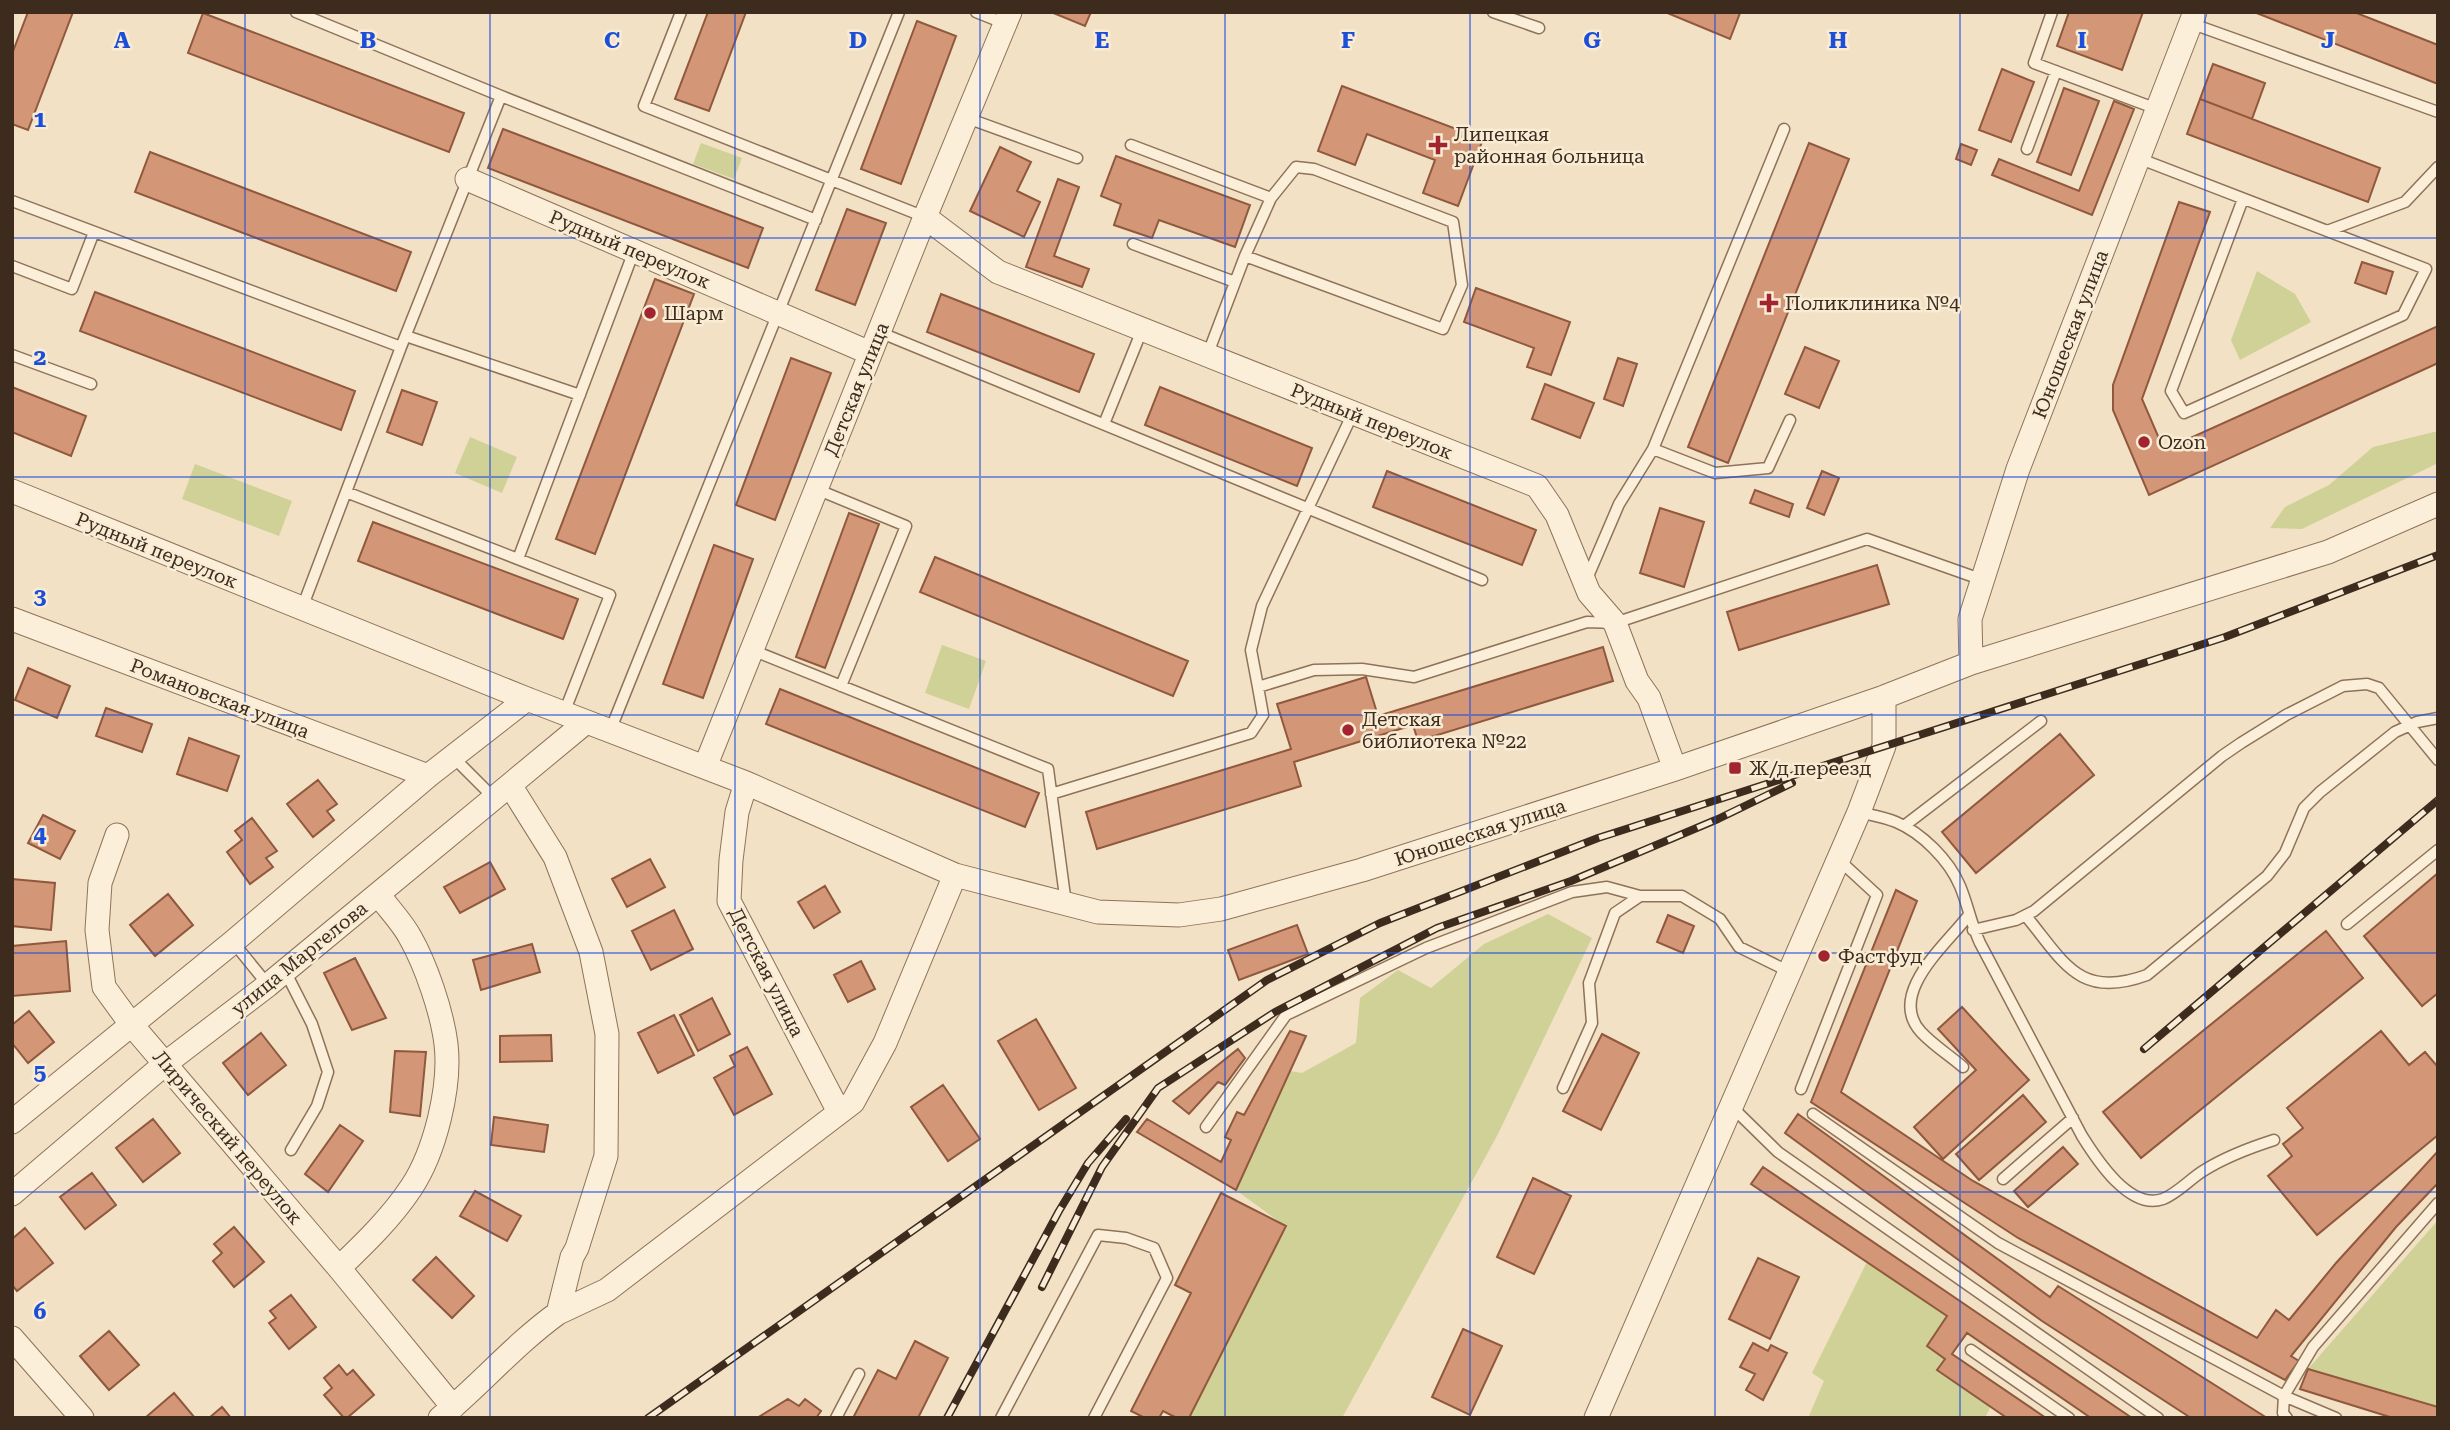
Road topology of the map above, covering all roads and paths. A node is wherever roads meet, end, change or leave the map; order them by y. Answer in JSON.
{"nodes":[{"id":1,"x":296,"y":12,"type":"edge"},
{"id":2,"x":681,"y":12,"type":"edge"},
{"id":3,"x":899,"y":12,"type":"edge"},
{"id":4,"x":976,"y":12,"type":"edge"},
{"id":5,"x":1493,"y":12,"type":"edge"},
{"id":6,"x":2052,"y":12,"type":"edge"},
{"id":7,"x":1008,"y":18,"type":"edge"},
{"id":8,"x":2192,"y":18,"type":"edge"},
{"id":9,"x":1539,"y":28,"type":"dead end"},
{"id":10,"x":2056,"y":71,"type":"junction"},
{"id":11,"x":500,"y":96,"type":"junction"},
{"id":12,"x":2157,"y":109,"type":"junction"},
{"id":13,"x":2438,"y":112,"type":"edge"},
{"id":14,"x":967,"y":118,"type":"junction"},
{"id":15,"x":1784,"y":129,"type":"dead end"},
{"id":16,"x":1131,"y":145,"type":"dead end"},
{"id":17,"x":2027,"y":149,"type":"dead end"},
{"id":18,"x":1077,"y":158,"type":"dead end"},
{"id":19,"x":2138,"y":158,"type":"junction"},
{"id":20,"x":2438,"y":167,"type":"edge"},
{"id":21,"x":467,"y":179,"type":"junction"},
{"id":22,"x":831,"y":180,"type":"junction"},
{"id":23,"x":1270,"y":198,"type":"junction"},
{"id":24,"x":2243,"y":199,"type":"junction"},
{"id":25,"x":12,"y":201,"type":"edge"},
{"id":26,"x":925,"y":217,"type":"junction"},
{"id":27,"x":816,"y":219,"type":"junction"},
{"id":28,"x":2327,"y":231,"type":"junction"},
{"id":29,"x":94,"y":232,"type":"junction"},
{"id":30,"x":1133,"y":244,"type":"dead end"},
{"id":31,"x":634,"y":251,"type":"junction"},
{"id":32,"x":1245,"y":256,"type":"junction"},
{"id":33,"x":12,"y":266,"type":"edge"},
{"id":34,"x":1235,"y":282,"type":"junction"},
{"id":35,"x":778,"y":313,"type":"junction"},
{"id":36,"x":1142,"y":330,"type":"junction"},
{"id":37,"x":404,"y":341,"type":"junction"},
{"id":38,"x":875,"y":342,"type":"junction"},
{"id":39,"x":12,"y":355,"type":"edge"},
{"id":40,"x":1207,"y":356,"type":"junction"},
{"id":41,"x":91,"y":384,"type":"dead end"},
{"id":42,"x":580,"y":395,"type":"junction"},
{"id":43,"x":1353,"y":413,"type":"junction"},
{"id":44,"x":1790,"y":420,"type":"dead end"},
{"id":45,"x":1104,"y":424,"type":"junction"},
{"id":46,"x":1653,"y":449,"type":"junction"},
{"id":47,"x":816,"y":489,"type":"junction"},
{"id":48,"x":12,"y":491,"type":"edge"},
{"id":49,"x":346,"y":492,"type":"junction"},
{"id":50,"x":2438,"y":504,"type":"edge"},
{"id":51,"x":1308,"y":508,"type":"junction"},
{"id":52,"x":518,"y":559,"type":"junction"},
{"id":53,"x":1482,"y":580,"type":"dead end"},
{"id":54,"x":1983,"y":580,"type":"junction"},
{"id":55,"x":1586,"y":583,"type":"junction"},
{"id":56,"x":302,"y":608,"type":"junction"},
{"id":57,"x":12,"y":619,"type":"edge"},
{"id":58,"x":1615,"y":623,"type":"junction"},
{"id":59,"x":752,"y":650,"type":"junction"},
{"id":60,"x":1971,"y":663,"type":"junction"},
{"id":61,"x":841,"y":686,"type":"junction"},
{"id":62,"x":1258,"y":687,"type":"junction"},
{"id":63,"x":1884,"y":697,"type":"junction"},
{"id":64,"x":527,"y":699,"type":"junction"},
{"id":65,"x":564,"y":713,"type":"junction"},
{"id":66,"x":2438,"y":718,"type":"edge"},
{"id":67,"x":2041,"y":721,"type":"dead end"},
{"id":68,"x":586,"y":722,"type":"junction"},
{"id":69,"x":2409,"y":725,"type":"junction"},
{"id":70,"x":610,"y":731,"type":"junction"},
{"id":71,"x":453,"y":757,"type":"junction"},
{"id":72,"x":2438,"y":760,"type":"edge"},
{"id":73,"x":705,"y":767,"type":"junction"},
{"id":74,"x":1675,"y":769,"type":"junction"},
{"id":75,"x":428,"y":776,"type":"junction"},
{"id":76,"x":746,"y":783,"type":"junction"},
{"id":77,"x":502,"y":792,"type":"junction"},
{"id":78,"x":1051,"y":793,"type":"junction"},
{"id":79,"x":1859,"y":812,"type":"junction"},
{"id":80,"x":1904,"y":826,"type":"junction"},
{"id":81,"x":117,"y":835,"type":"dead end"},
{"id":82,"x":2438,"y":850,"type":"edge"},
{"id":83,"x":1838,"y":859,"type":"junction"},
{"id":84,"x":954,"y":875,"type":"junction"},
{"id":85,"x":378,"y":894,"type":"junction"},
{"id":86,"x":1640,"y":895,"type":"junction"},
{"id":87,"x":1066,"y":905,"type":"junction"},
{"id":88,"x":1968,"y":916,"type":"junction"},
{"id":89,"x":2026,"y":916,"type":"junction"},
{"id":90,"x":2347,"y":925,"type":"dead end"},
{"id":91,"x":1973,"y":930,"type":"junction"},
{"id":92,"x":233,"y":942,"type":"junction"},
{"id":93,"x":1790,"y":972,"type":"junction"},
{"id":94,"x":276,"y":978,"type":"junction"},
{"id":95,"x":131,"y":1024,"type":"junction"},
{"id":96,"x":166,"y":1063,"type":"junction"},
{"id":97,"x":1963,"y":1067,"type":"dead end"},
{"id":98,"x":1563,"y":1088,"type":"dead end"},
{"id":99,"x":1801,"y":1089,"type":"dead end"},
{"id":100,"x":1731,"y":1107,"type":"junction"},
{"id":101,"x":839,"y":1112,"type":"junction"},
{"id":102,"x":1813,"y":1114,"type":"dead end"},
{"id":103,"x":2073,"y":1118,"type":"junction"},
{"id":104,"x":12,"y":1122,"type":"edge"},
{"id":105,"x":1206,"y":1127,"type":"dead end"},
{"id":106,"x":2274,"y":1140,"type":"dead end"},
{"id":107,"x":291,"y":1150,"type":"dead end"},
{"id":108,"x":2003,"y":1179,"type":"dead end"},
{"id":109,"x":12,"y":1194,"type":"edge"},
{"id":110,"x":2438,"y":1203,"type":"edge"},
{"id":111,"x":339,"y":1268,"type":"junction"},
{"id":112,"x":558,"y":1313,"type":"junction"},
{"id":113,"x":12,"y":1338,"type":"edge"},
{"id":114,"x":1971,"y":1350,"type":"dead end"},
{"id":115,"x":859,"y":1374,"type":"dead end"},
{"id":116,"x":2284,"y":1396,"type":"junction"},
{"id":117,"x":446,"y":1412,"type":"edge"},
{"id":118,"x":82,"y":1418,"type":"edge"},
{"id":119,"x":836,"y":1418,"type":"edge"},
{"id":120,"x":1001,"y":1418,"type":"edge"},
{"id":121,"x":1094,"y":1418,"type":"edge"},
{"id":122,"x":1595,"y":1418,"type":"edge"},
{"id":123,"x":2069,"y":1418,"type":"edge"},
{"id":124,"x":2158,"y":1418,"type":"edge"},
{"id":125,"x":2287,"y":1418,"type":"edge"},
{"id":126,"x":2336,"y":1418,"type":"edge"}],
"edges":[{"from":1,"to":11,"type":"lane"},
{"from":2,"to":22,"type":"lane"},
{"from":3,"to":22,"type":"lane"},
{"from":4,"to":7,"type":"lane"},
{"from":5,"to":9,"type":"lane"},
{"from":6,"to":10,"type":"lane"},
{"from":7,"to":14,"type":"street","name":"Детская улица"},
{"from":8,"to":12,"type":"street","name":"Юношеская улица"},
{"from":8,"to":13,"type":"lane"},
{"from":10,"to":12,"type":"lane"},
{"from":10,"to":17,"type":"lane"},
{"from":11,"to":21,"type":"lane"},
{"from":11,"to":27,"type":"lane"},
{"from":12,"to":19,"type":"street","name":"Юношеская улица"},
{"from":14,"to":18,"type":"lane"},
{"from":14,"to":26,"type":"street","name":"Детская улица"},
{"from":15,"to":46,"type":"lane"},
{"from":16,"to":23,"type":"lane"},
{"from":19,"to":24,"type":"lane"},
{"from":19,"to":54,"type":"street","name":"Юношеская улица"},
{"from":20,"to":28,"type":"lane"},
{"from":21,"to":31,"type":"street","name":"Рудный переулок"},
{"from":21,"to":37,"type":"lane"},
{"from":22,"to":26,"type":"lane"},
{"from":22,"to":27,"type":"lane"},
{"from":23,"to":32,"type":"lane"},
{"from":23,"to":32,"type":"lane"},
{"from":24,"to":28,"type":"lane"},
{"from":24,"to":28,"type":"lane"},
{"from":25,"to":29,"type":"lane"},
{"from":26,"to":36,"type":"street","name":"Рудный переулок"},
{"from":26,"to":38,"type":"street","name":"Детская улица"},
{"from":27,"to":35,"type":"lane"},
{"from":29,"to":33,"type":"lane"},
{"from":29,"to":37,"type":"lane"},
{"from":30,"to":34,"type":"lane"},
{"from":31,"to":35,"type":"street","name":"Рудный переулок"},
{"from":31,"to":42,"type":"lane"},
{"from":32,"to":34,"type":"lane"},
{"from":34,"to":40,"type":"lane"},
{"from":35,"to":38,"type":"street","name":"Рудный переулок"},
{"from":35,"to":70,"type":"lane"},
{"from":36,"to":40,"type":"street","name":"Рудный переулок"},
{"from":36,"to":45,"type":"lane"},
{"from":37,"to":42,"type":"lane"},
{"from":37,"to":49,"type":"lane"},
{"from":38,"to":45,"type":"lane"},
{"from":38,"to":47,"type":"street","name":"Детская улица"},
{"from":39,"to":41,"type":"lane"},
{"from":40,"to":43,"type":"street","name":"Рудный переулок"},
{"from":42,"to":52,"type":"lane"},
{"from":43,"to":51,"type":"lane"},
{"from":43,"to":55,"type":"street","name":"Рудный переулок"},
{"from":44,"to":46,"type":"lane"},
{"from":45,"to":51,"type":"lane"},
{"from":46,"to":55,"type":"lane"},
{"from":47,"to":59,"type":"street","name":"Детская улица"},
{"from":47,"to":61,"type":"lane"},
{"from":48,"to":56,"type":"street","name":"Рудный переулок"},
{"from":49,"to":52,"type":"lane"},
{"from":49,"to":56,"type":"lane"},
{"from":50,"to":60,"type":"street","name":"Юношеская улица"},
{"from":51,"to":53,"type":"lane"},
{"from":51,"to":62,"type":"lane"},
{"from":52,"to":65,"type":"lane"},
{"from":54,"to":58,"type":"lane"},
{"from":54,"to":60,"type":"street","name":"Юношеская улица"},
{"from":55,"to":58,"type":"street","name":"Рудный переулок"},
{"from":56,"to":64,"type":"street"},
{"from":57,"to":75,"type":"street","name":"Романовская улица"},
{"from":58,"to":62,"type":"lane"},
{"from":58,"to":74,"type":"street","name":"Рудный переулок"},
{"from":59,"to":61,"type":"lane"},
{"from":59,"to":73,"type":"street","name":"Детская улица"},
{"from":60,"to":63,"type":"street","name":"Юношеская улица"},
{"from":61,"to":78,"type":"lane"},
{"from":62,"to":78,"type":"lane"},
{"from":63,"to":74,"type":"street","name":"Юношеская улица"},
{"from":63,"to":79,"type":"street"},
{"from":64,"to":65,"type":"street"},
{"from":64,"to":71,"type":"street"},
{"from":65,"to":68,"type":"street"},
{"from":66,"to":69,"type":"lane"},
{"from":67,"to":80,"type":"lane"},
{"from":68,"to":70,"type":"street"},
{"from":68,"to":77,"type":"street","name":"улица Маргелова"},
{"from":69,"to":72,"type":"lane"},
{"from":69,"to":89,"type":"lane"},
{"from":69,"to":89,"type":"lane"},
{"from":70,"to":73,"type":"street"},
{"from":71,"to":75,"type":"street"},
{"from":71,"to":77,"type":"lane"},
{"from":73,"to":76,"type":"street"},
{"from":74,"to":87,"type":"street","name":"Юношеская улица"},
{"from":75,"to":92,"type":"street"},
{"from":76,"to":84,"type":"street"},
{"from":76,"to":101,"type":"street","name":"Детская улица"},
{"from":77,"to":85,"type":"street","name":"улица Маргелова"},
{"from":77,"to":112,"type":"street"},
{"from":78,"to":87,"type":"lane"},
{"from":79,"to":80,"type":"lane"},
{"from":79,"to":83,"type":"street"},
{"from":80,"to":88,"type":"lane"},
{"from":81,"to":95,"type":"street","name":"Лирический переулок"},
{"from":82,"to":90,"type":"lane"},
{"from":83,"to":93,"type":"street"},
{"from":83,"to":99,"type":"lane"},
{"from":84,"to":87,"type":"street"},
{"from":84,"to":101,"type":"street"},
{"from":85,"to":94,"type":"street","name":"улица Маргелова"},
{"from":85,"to":111,"type":"street"},
{"from":86,"to":93,"type":"lane"},
{"from":86,"to":98,"type":"lane"},
{"from":86,"to":105,"type":"lane"},
{"from":88,"to":91,"type":"lane"},
{"from":88,"to":97,"type":"lane"},
{"from":89,"to":91,"type":"lane"},
{"from":91,"to":103,"type":"lane"},
{"from":92,"to":94,"type":"lane"},
{"from":92,"to":95,"type":"street"},
{"from":93,"to":100,"type":"street"},
{"from":94,"to":96,"type":"street","name":"улица Маргелова"},
{"from":94,"to":107,"type":"lane"},
{"from":95,"to":96,"type":"street","name":"Лирический переулок"},
{"from":95,"to":104,"type":"street"},
{"from":96,"to":109,"type":"street","name":"улица Маргелова"},
{"from":96,"to":111,"type":"street","name":"Лирический переулок"},
{"from":100,"to":122,"type":"street"},
{"from":100,"to":124,"type":"lane"},
{"from":101,"to":112,"type":"street"},
{"from":102,"to":116,"type":"lane"},
{"from":103,"to":106,"type":"lane"},
{"from":103,"to":108,"type":"lane"},
{"from":110,"to":116,"type":"lane"},
{"from":111,"to":117,"type":"street","name":"Лирический переулок"},
{"from":112,"to":117,"type":"street"},
{"from":113,"to":118,"type":"street"},
{"from":114,"to":123,"type":"lane"},
{"from":115,"to":119,"type":"lane"},
{"from":116,"to":125,"type":"lane"},
{"from":116,"to":126,"type":"lane"},
{"from":120,"to":121,"type":"lane"}]}
